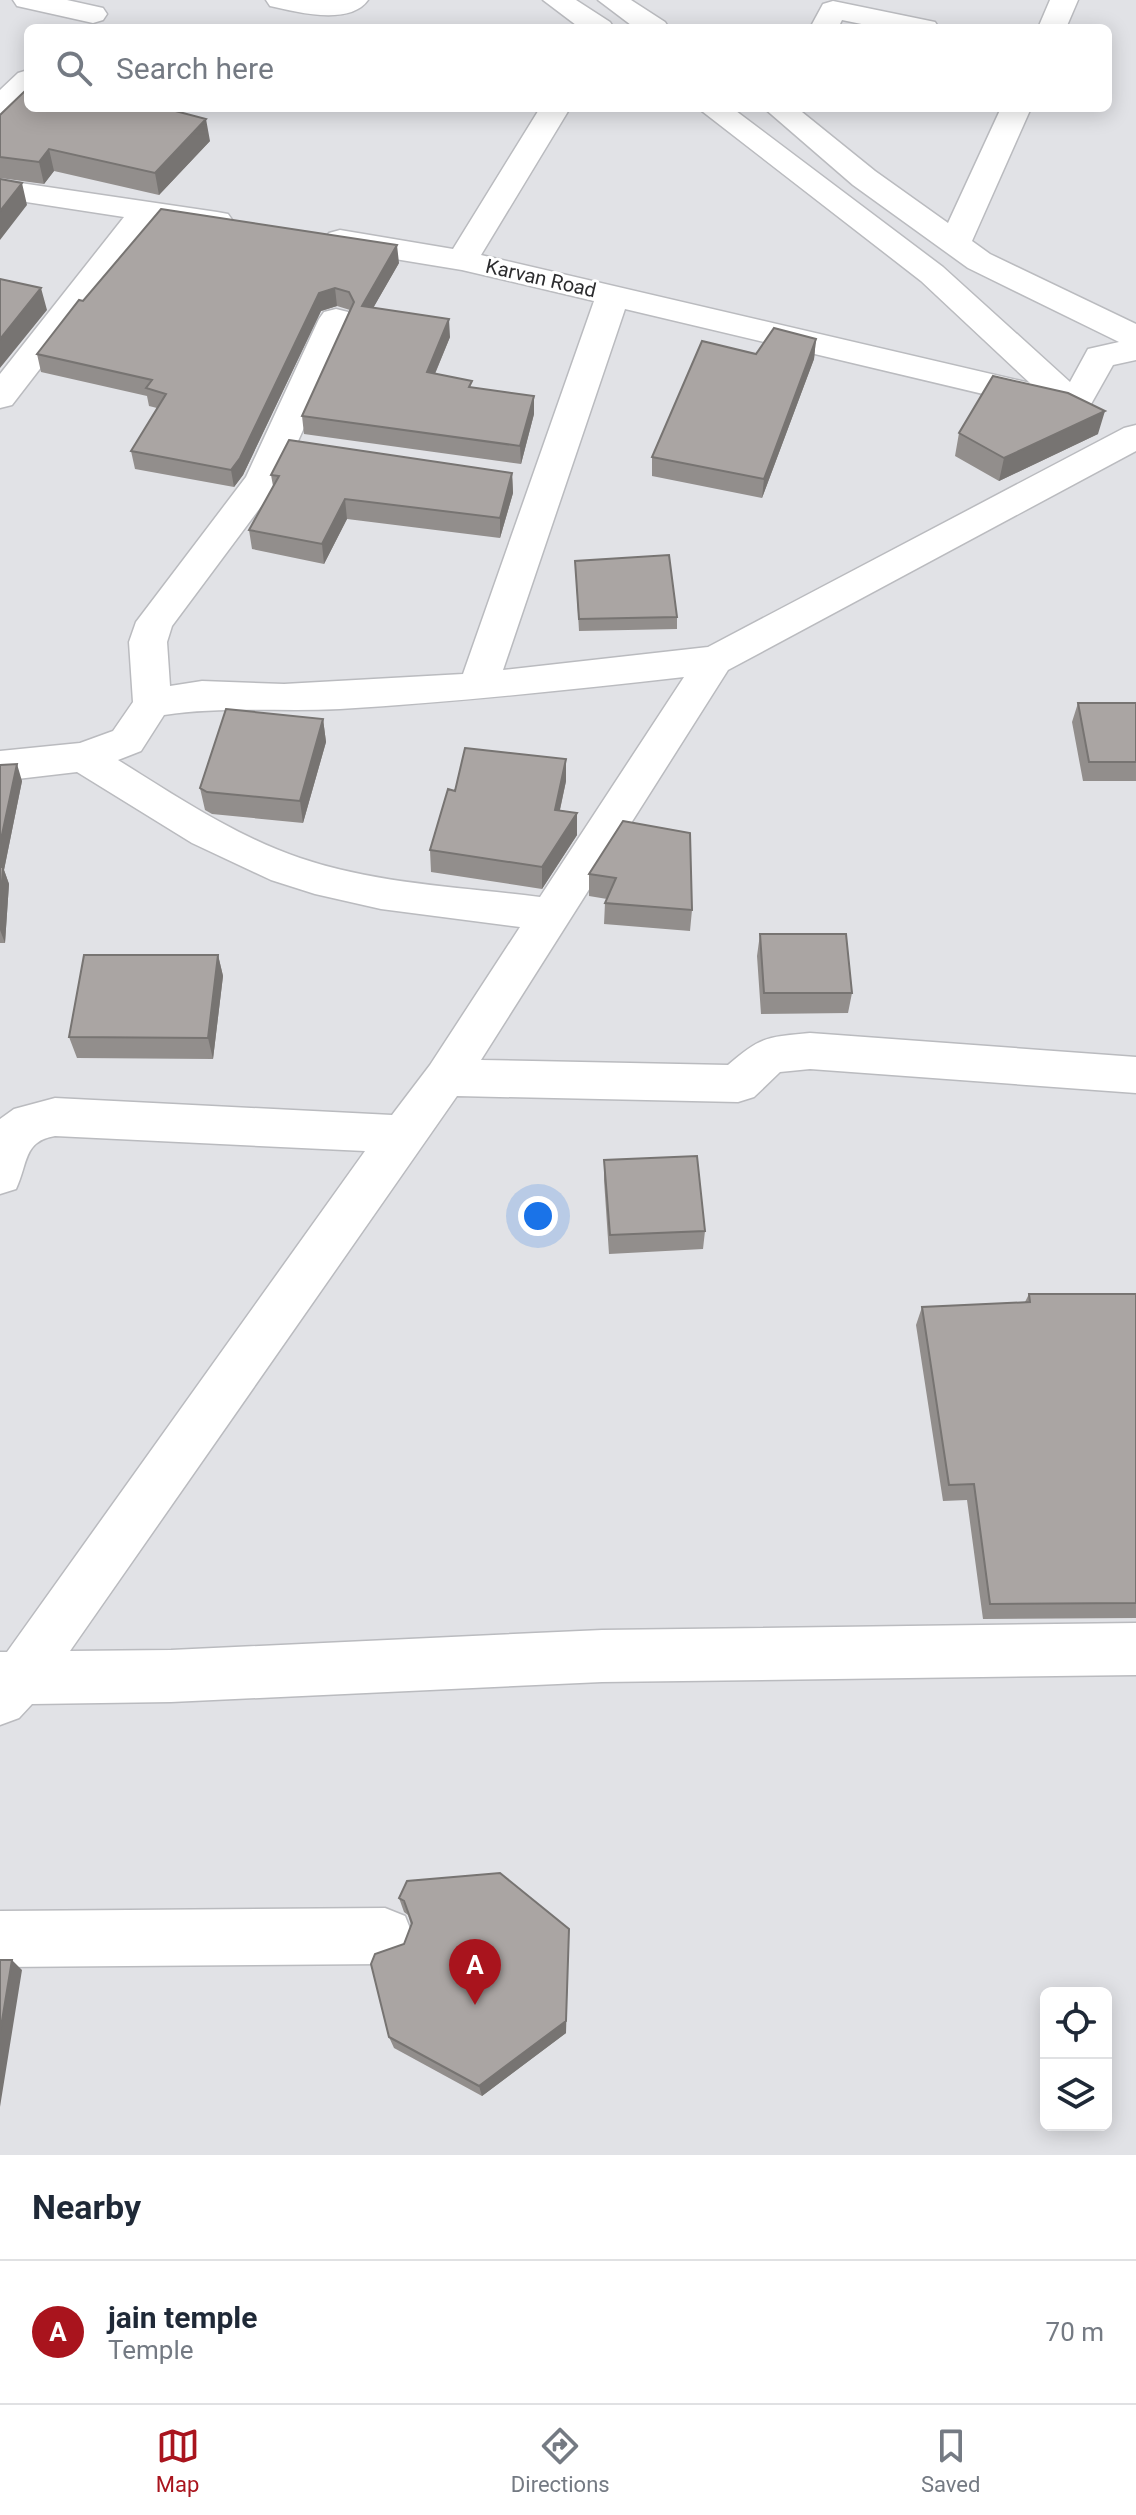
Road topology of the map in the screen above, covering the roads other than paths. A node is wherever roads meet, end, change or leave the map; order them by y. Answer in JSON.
{"nodes":[{"id":1,"x":27,"y":0,"type":"edge"},
{"id":2,"x":280,"y":0,"type":"edge"},
{"id":3,"x":354,"y":0,"type":"edge"},
{"id":4,"x":557,"y":0,"type":"edge"},
{"id":5,"x":612,"y":0,"type":"edge"},
{"id":6,"x":1064,"y":0,"type":"edge"},
{"id":7,"x":833,"y":13,"type":"edge"},
{"id":8,"x":96,"y":14,"type":"edge"},
{"id":9,"x":594,"y":24,"type":"edge"},
{"id":10,"x":649,"y":24,"type":"edge"},
{"id":11,"x":900,"y":24,"type":"edge"},
{"id":12,"x":1054,"y":24,"type":"edge"},
{"id":13,"x":24,"y":83,"type":"edge"},
{"id":14,"x":0,"y":107,"type":"edge"},
{"id":15,"x":553,"y":112,"type":"edge"},
{"id":16,"x":718,"y":112,"type":"edge"},
{"id":17,"x":786,"y":112,"type":"edge"},
{"id":18,"x":1014,"y":112,"type":"edge"},
{"id":19,"x":0,"y":189,"type":"edge"},
{"id":20,"x":146,"y":210,"type":"junction"},
{"id":21,"x":241,"y":225,"type":"edge"},
{"id":22,"x":304,"y":235,"type":"edge"},
{"id":23,"x":954,"y":244,"type":"junction"},
{"id":24,"x":462,"y":260,"type":"junction"},
{"id":25,"x":613,"y":295,"type":"junction"},
{"id":26,"x":336,"y":319,"type":"dead end"},
{"id":27,"x":1136,"y":337,"type":"edge"},
{"id":28,"x":1136,"y":349,"type":"edge"},
{"id":29,"x":0,"y":397,"type":"edge"},
{"id":30,"x":1074,"y":405,"type":"junction"},
{"id":31,"x":1136,"y":435,"type":"edge"},
{"id":32,"x":715,"y":660,"type":"junction"},
{"id":33,"x":478,"y":687,"type":"junction"},
{"id":34,"x":152,"y":703,"type":"junction"},
{"id":35,"x":83,"y":757,"type":"junction"},
{"id":36,"x":0,"y":766,"type":"edge"},
{"id":37,"x":550,"y":915,"type":"junction"},
{"id":38,"x":1136,"y":1075,"type":"edge"},
{"id":39,"x":446,"y":1078,"type":"junction"},
{"id":40,"x":403,"y":1134,"type":"junction"},
{"id":41,"x":0,"y":1175,"type":"edge"},
{"id":42,"x":1136,"y":1649,"type":"edge"},
{"id":43,"x":6,"y":1686,"type":"edge"},
{"id":44,"x":385,"y":1936,"type":"dead end"},
{"id":45,"x":0,"y":1939,"type":"edge"}],
"edges":[{"from":1,"to":8,"type":"street"},
{"from":2,"to":3,"type":"street"},
{"from":4,"to":9,"type":"street"},
{"from":5,"to":10,"type":"street"},
{"from":6,"to":12,"type":"street"},
{"from":7,"to":11,"type":"street"},
{"from":13,"to":14,"type":"street"},
{"from":15,"to":24,"type":"street"},
{"from":16,"to":30,"type":"street"},
{"from":17,"to":23,"type":"street"},
{"from":18,"to":23,"type":"street"},
{"from":19,"to":20,"type":"street"},
{"from":20,"to":21,"type":"street"},
{"from":20,"to":29,"type":"street"},
{"from":22,"to":24,"type":"street","name":"Karvan Road"},
{"from":23,"to":27,"type":"street"},
{"from":24,"to":25,"type":"street","name":"Karvan Road"},
{"from":25,"to":30,"type":"street","name":"Karvan Road"},
{"from":25,"to":33,"type":"street"},
{"from":26,"to":34,"type":"street"},
{"from":28,"to":30,"type":"street"},
{"from":30,"to":31,"type":"street","name":"Karvan Road"},
{"from":31,"to":32,"type":"street"},
{"from":32,"to":33,"type":"street"},
{"from":32,"to":37,"type":"street"},
{"from":33,"to":34,"type":"street"},
{"from":34,"to":35,"type":"street"},
{"from":35,"to":36,"type":"street"},
{"from":35,"to":37,"type":"street"},
{"from":37,"to":39,"type":"street"},
{"from":38,"to":39,"type":"street"},
{"from":39,"to":40,"type":"street"},
{"from":40,"to":41,"type":"street"},
{"from":40,"to":43,"type":"street"},
{"from":42,"to":43,"type":"street"},
{"from":44,"to":45,"type":"street"}]}
